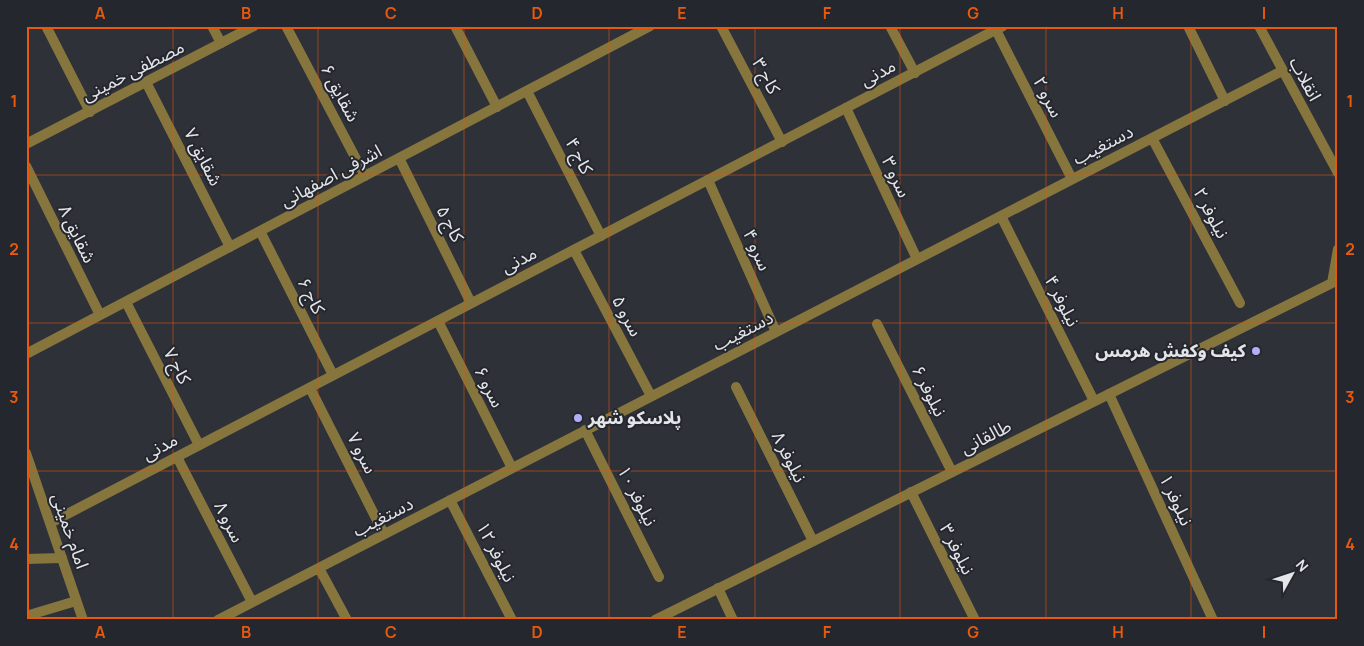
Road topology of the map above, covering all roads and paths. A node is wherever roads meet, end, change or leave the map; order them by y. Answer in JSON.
{"nodes":[{"id":1,"x":46,"y":26,"type":"edge"},
{"id":2,"x":212,"y":26,"type":"edge"},
{"id":3,"x":254,"y":26,"type":"edge"},
{"id":4,"x":286,"y":26,"type":"edge"},
{"id":5,"x":455,"y":26,"type":"edge"},
{"id":6,"x":625,"y":26,"type":"edge"},
{"id":7,"x":650,"y":26,"type":"edge"},
{"id":8,"x":721,"y":26,"type":"edge"},
{"id":9,"x":890,"y":26,"type":"edge"},
{"id":10,"x":1188,"y":26,"type":"edge"},
{"id":11,"x":1259,"y":26,"type":"edge"},
{"id":12,"x":999,"y":28,"type":"edge"},
{"id":13,"x":630,"y":37,"type":"junction"},
{"id":14,"x":221,"y":44,"type":"junction"},
{"id":15,"x":1282,"y":71,"type":"junction"},
{"id":16,"x":915,"y":73,"type":"junction"},
{"id":17,"x":146,"y":82,"type":"junction"},
{"id":18,"x":527,"y":91,"type":"junction"},
{"id":19,"x":1225,"y":101,"type":"junction"},
{"id":20,"x":496,"y":107,"type":"junction"},
{"id":21,"x":846,"y":108,"type":"junction"},
{"id":22,"x":90,"y":112,"type":"junction"},
{"id":23,"x":1152,"y":138,"type":"junction"},
{"id":24,"x":782,"y":142,"type":"junction"},
{"id":25,"x":26,"y":144,"type":"edge"},
{"id":26,"x":399,"y":158,"type":"junction"},
{"id":27,"x":26,"y":166,"type":"edge"},
{"id":28,"x":1338,"y":173,"type":"edge"},
{"id":29,"x":365,"y":176,"type":"junction"},
{"id":30,"x":1072,"y":179,"type":"junction"},
{"id":31,"x":708,"y":180,"type":"junction"},
{"id":32,"x":1001,"y":216,"type":"junction"},
{"id":33,"x":260,"y":231,"type":"junction"},
{"id":34,"x":601,"y":236,"type":"junction"},
{"id":35,"x":230,"y":247,"type":"junction"},
{"id":36,"x":1338,"y":249,"type":"edge"},
{"id":37,"x":574,"y":250,"type":"junction"},
{"id":38,"x":917,"y":259,"type":"junction"},
{"id":39,"x":1335,"y":284,"type":"edge"},
{"id":40,"x":126,"y":302,"type":"junction"},
{"id":41,"x":471,"y":303,"type":"junction"},
{"id":42,"x":1240,"y":303,"type":"dead end"},
{"id":43,"x":100,"y":315,"type":"junction"},
{"id":44,"x":438,"y":321,"type":"junction"},
{"id":45,"x":877,"y":324,"type":"dead end"},
{"id":46,"x":776,"y":332,"type":"junction"},
{"id":47,"x":26,"y":354,"type":"edge"},
{"id":48,"x":333,"y":375,"type":"junction"},
{"id":49,"x":736,"y":387,"type":"dead end"},
{"id":50,"x":310,"y":388,"type":"junction"},
{"id":51,"x":1109,"y":394,"type":"junction"},
{"id":52,"x":652,"y":396,"type":"junction"},
{"id":53,"x":1094,"y":401,"type":"junction"},
{"id":54,"x":585,"y":430,"type":"junction"},
{"id":55,"x":198,"y":445,"type":"junction"},
{"id":56,"x":26,"y":453,"type":"edge"},
{"id":57,"x":177,"y":456,"type":"junction"},
{"id":58,"x":512,"y":468,"type":"junction"},
{"id":59,"x":952,"y":472,"type":"junction"},
{"id":60,"x":911,"y":492,"type":"junction"},
{"id":61,"x":450,"y":500,"type":"junction"},
{"id":62,"x":50,"y":523,"type":"junction"},
{"id":63,"x":384,"y":534,"type":"junction"},
{"id":64,"x":813,"y":541,"type":"junction"},
{"id":65,"x":62,"y":558,"type":"junction"},
{"id":66,"x":26,"y":559,"type":"edge"},
{"id":67,"x":319,"y":568,"type":"junction"},
{"id":68,"x":659,"y":577,"type":"dead end"},
{"id":69,"x":718,"y":588,"type":"junction"},
{"id":70,"x":76,"y":601,"type":"junction"},
{"id":71,"x":252,"y":602,"type":"junction"},
{"id":72,"x":26,"y":616,"type":"edge"},
{"id":73,"x":83,"y":620,"type":"edge"},
{"id":74,"x":218,"y":620,"type":"edge"},
{"id":75,"x":346,"y":620,"type":"edge"},
{"id":76,"x":512,"y":620,"type":"edge"},
{"id":77,"x":655,"y":620,"type":"edge"},
{"id":78,"x":733,"y":620,"type":"edge"},
{"id":79,"x":975,"y":620,"type":"edge"},
{"id":80,"x":1213,"y":620,"type":"edge"}],
"edges":[{"from":1,"to":22,"type":"street"},
{"from":2,"to":14,"type":"street"},
{"from":3,"to":14,"type":"street","name":"مصطفی خمینی"},
{"from":4,"to":29,"type":"street","name":"شقایق ۶"},
{"from":5,"to":20,"type":"street"},
{"from":6,"to":13,"type":"street"},
{"from":7,"to":13,"type":"street","name":"اشرفی اصفهانی"},
{"from":8,"to":24,"type":"street","name":"کاج ۳"},
{"from":9,"to":16,"type":"street"},
{"from":10,"to":19,"type":"street"},
{"from":11,"to":15,"type":"street","name":"انقلاب"},
{"from":12,"to":16,"type":"street","name":"مدنی"},
{"from":12,"to":30,"type":"street","name":"سرو ۲"},
{"from":13,"to":18,"type":"street","name":"اشرفی اصفهانی"},
{"from":14,"to":17,"type":"street","name":"مصطفی خمینی"},
{"from":15,"to":19,"type":"street","name":"دستغیب"},
{"from":15,"to":28,"type":"street","name":"انقلاب"},
{"from":16,"to":21,"type":"street","name":"مدنی"},
{"from":17,"to":22,"type":"street","name":"مصطفی خمینی"},
{"from":17,"to":35,"type":"street","name":"شقایق ۷"},
{"from":18,"to":20,"type":"street","name":"اشرفی اصفهانی"},
{"from":18,"to":34,"type":"street","name":"کاج ۴"},
{"from":19,"to":23,"type":"street","name":"دستغیب"},
{"from":20,"to":26,"type":"street","name":"اشرفی اصفهانی"},
{"from":21,"to":24,"type":"street","name":"مدنی"},
{"from":21,"to":38,"type":"street","name":"سرو ۳"},
{"from":22,"to":25,"type":"street","name":"مصطفی خمینی"},
{"from":23,"to":30,"type":"street","name":"دستغیب"},
{"from":23,"to":42,"type":"street","name":"نیلوفر ۲"},
{"from":24,"to":31,"type":"street","name":"مدنی"},
{"from":26,"to":29,"type":"street","name":"اشرفی اصفهانی"},
{"from":26,"to":41,"type":"street","name":"کاج ۵"},
{"from":27,"to":43,"type":"street","name":"شقایق ۸"},
{"from":29,"to":33,"type":"street","name":"اشرفی اصفهانی"},
{"from":30,"to":32,"type":"street","name":"دستغیب"},
{"from":31,"to":34,"type":"street","name":"مدنی"},
{"from":31,"to":46,"type":"street","name":"سرو ۴"},
{"from":32,"to":38,"type":"street","name":"دستغیب"},
{"from":32,"to":53,"type":"street","name":"نیلوفر ۴"},
{"from":33,"to":35,"type":"street","name":"اشرفی اصفهانی"},
{"from":33,"to":48,"type":"street","name":"کاج ۶"},
{"from":34,"to":37,"type":"street","name":"مدنی"},
{"from":35,"to":40,"type":"street","name":"اشرفی اصفهانی"},
{"from":36,"to":39,"type":"street"},
{"from":37,"to":41,"type":"street","name":"مدنی"},
{"from":37,"to":52,"type":"street","name":"سرو ۵"},
{"from":38,"to":46,"type":"street","name":"دستغیب"},
{"from":39,"to":51,"type":"street","name":"طالقانی"},
{"from":40,"to":43,"type":"street","name":"اشرفی اصفهانی"},
{"from":40,"to":55,"type":"street","name":"کاج ۷"},
{"from":41,"to":44,"type":"street","name":"مدنی"},
{"from":43,"to":47,"type":"street","name":"اشرفی اصفهانی"},
{"from":44,"to":48,"type":"street","name":"مدنی"},
{"from":44,"to":58,"type":"street","name":"سرو ۶"},
{"from":45,"to":59,"type":"street","name":"نیلوفر ۶"},
{"from":46,"to":52,"type":"street","name":"دستغیب"},
{"from":48,"to":50,"type":"street","name":"مدنی"},
{"from":49,"to":64,"type":"street","name":"نیلوفر ۸"},
{"from":50,"to":55,"type":"street","name":"مدنی"},
{"from":50,"to":63,"type":"street","name":"سرو ۷"},
{"from":51,"to":53,"type":"street","name":"طالقانی"},
{"from":51,"to":80,"type":"street","name":"نیلوفر ۱"},
{"from":52,"to":54,"type":"street","name":"دستغیب"},
{"from":53,"to":59,"type":"street","name":"طالقانی"},
{"from":54,"to":58,"type":"street","name":"دستغیب"},
{"from":54,"to":68,"type":"street","name":"نیلوفر ۱۰"},
{"from":55,"to":57,"type":"street","name":"مدنی"},
{"from":56,"to":62,"type":"street","name":"امام خمینی"},
{"from":57,"to":62,"type":"street","name":"مدنی"},
{"from":57,"to":71,"type":"street","name":"سرو ۸"},
{"from":58,"to":61,"type":"street","name":"دستغیب"},
{"from":59,"to":60,"type":"street","name":"طالقانی"},
{"from":60,"to":64,"type":"street","name":"طالقانی"},
{"from":60,"to":79,"type":"street","name":"نیلوفر ۳"},
{"from":61,"to":63,"type":"street","name":"دستغیب"},
{"from":61,"to":76,"type":"street","name":"نیلوفر ۱۲"},
{"from":62,"to":65,"type":"street","name":"امام خمینی"},
{"from":63,"to":67,"type":"street","name":"دستغیب"},
{"from":64,"to":69,"type":"street","name":"طالقانی"},
{"from":65,"to":66,"type":"street"},
{"from":65,"to":70,"type":"street","name":"امام خمینی"},
{"from":67,"to":71,"type":"street","name":"دستغیب"},
{"from":67,"to":75,"type":"street"},
{"from":69,"to":77,"type":"street","name":"طالقانی"},
{"from":69,"to":78,"type":"street"},
{"from":70,"to":72,"type":"street"},
{"from":70,"to":73,"type":"street","name":"امام خمینی"},
{"from":71,"to":74,"type":"street","name":"دستغیب"}]}
